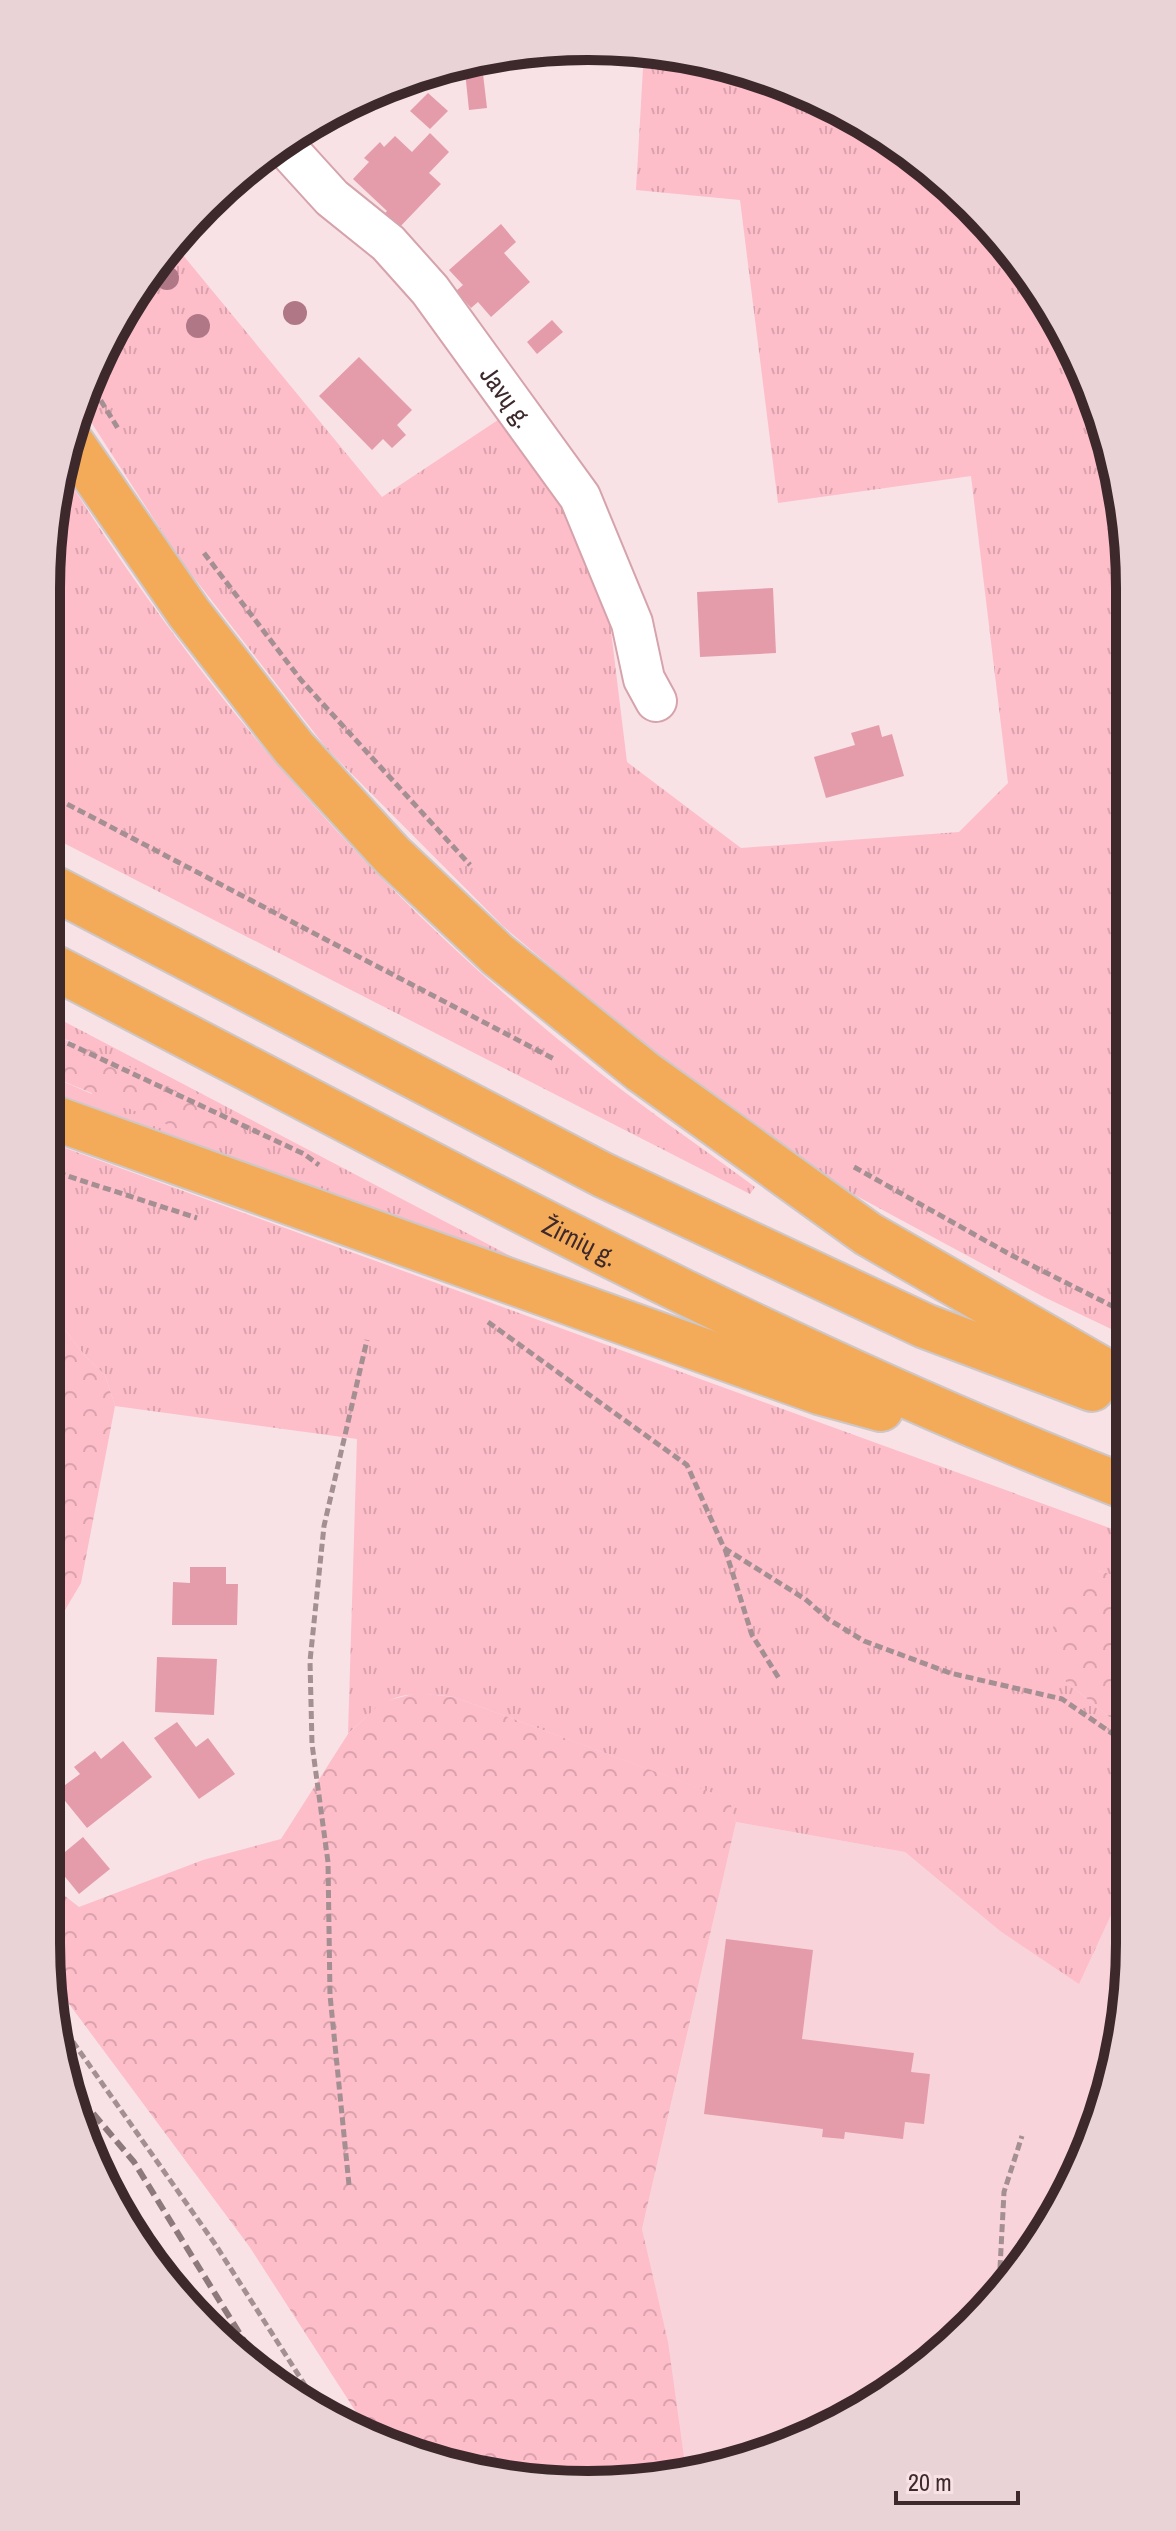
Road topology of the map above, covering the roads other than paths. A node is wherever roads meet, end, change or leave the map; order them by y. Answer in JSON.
{"nodes":[{"id":1,"x":290,"y":152,"type":"edge"},
{"id":2,"x":78,"y":452,"type":"edge"},
{"id":3,"x":656,"y":701,"type":"dead end"},
{"id":4,"x":60,"y":891,"type":"edge"},
{"id":5,"x":60,"y":970,"type":"edge"},
{"id":6,"x":60,"y":1120,"type":"edge"},
{"id":7,"x":1116,"y":1377,"type":"edge"},
{"id":8,"x":1116,"y":1398,"type":"edge"},
{"id":9,"x":1035,"y":1452,"type":"junction"},
{"id":10,"x":1116,"y":1483,"type":"edge"}],
"edges":[{"from":1,"to":3,"type":"street","name":"Javų g."},
{"from":2,"to":7,"type":"highway"},
{"from":4,"to":8,"type":"highway"},
{"from":5,"to":9,"type":"highway","name":"Žirnių g."},
{"from":6,"to":9,"type":"highway"},
{"from":9,"to":10,"type":"highway","name":"Žirnių g."}]}
